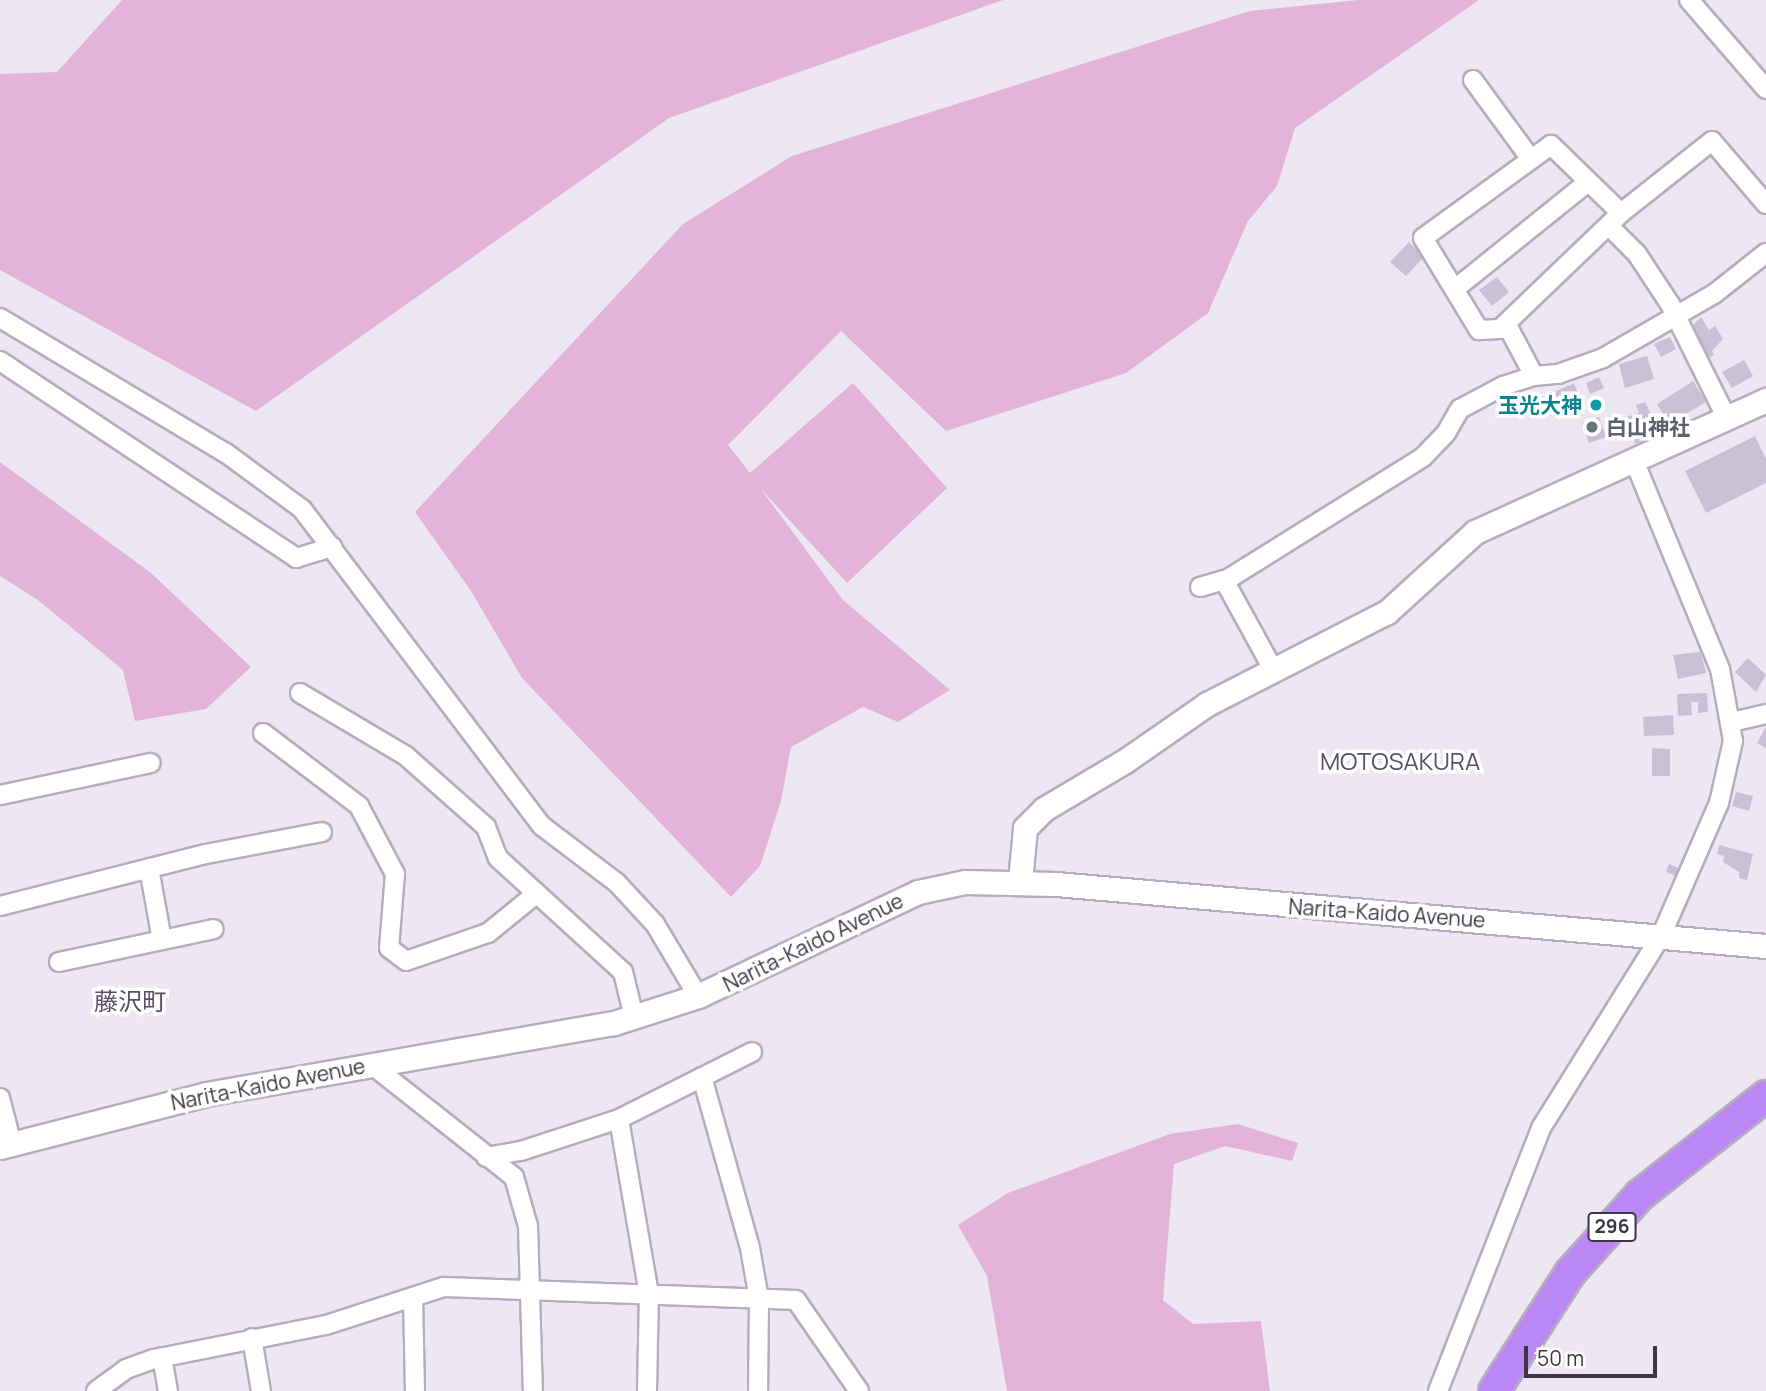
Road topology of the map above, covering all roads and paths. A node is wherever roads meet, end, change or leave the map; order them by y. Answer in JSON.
{"nodes":[{"id":1,"x":1689,"y":0,"type":"edge"},
{"id":2,"x":1473,"y":79,"type":"dead end"},
{"id":3,"x":1766,"y":89,"type":"edge"},
{"id":4,"x":1530,"y":158,"type":"junction"},
{"id":5,"x":1588,"y":181,"type":"junction"},
{"id":6,"x":1766,"y":204,"type":"edge"},
{"id":7,"x":1615,"y":220,"type":"junction"},
{"id":8,"x":1766,"y":253,"type":"edge"},
{"id":9,"x":1455,"y":289,"type":"junction"},
{"id":10,"x":1676,"y":317,"type":"junction"},
{"id":11,"x":0,"y":318,"type":"edge"},
{"id":12,"x":1508,"y":327,"type":"junction"},
{"id":13,"x":0,"y":361,"type":"edge"},
{"id":14,"x":1534,"y":376,"type":"junction"},
{"id":15,"x":1766,"y":400,"type":"edge"},
{"id":16,"x":1725,"y":415,"type":"junction"},
{"id":17,"x":1635,"y":463,"type":"junction"},
{"id":18,"x":332,"y":547,"type":"junction"},
{"id":19,"x":1224,"y":580,"type":"junction"},
{"id":20,"x":1200,"y":587,"type":"dead end"},
{"id":21,"x":1273,"y":669,"type":"junction"},
{"id":22,"x":300,"y":693,"type":"dead end"},
{"id":23,"x":1766,"y":714,"type":"edge"},
{"id":24,"x":1732,"y":722,"type":"junction"},
{"id":25,"x":264,"y":733,"type":"dead end"},
{"id":26,"x":151,"y":763,"type":"dead end"},
{"id":27,"x":0,"y":795,"type":"edge"},
{"id":28,"x":322,"y":831,"type":"dead end"},
{"id":29,"x":149,"y":868,"type":"junction"},
{"id":30,"x":1020,"y":881,"type":"junction"},
{"id":31,"x":537,"y":893,"type":"junction"},
{"id":32,"x":0,"y":906,"type":"edge"},
{"id":33,"x":214,"y":929,"type":"dead end"},
{"id":34,"x":1662,"y":934,"type":"junction"},
{"id":35,"x":162,"y":940,"type":"junction"},
{"id":36,"x":1766,"y":946,"type":"edge"},
{"id":37,"x":59,"y":962,"type":"dead end"},
{"id":38,"x":698,"y":996,"type":"junction"},
{"id":39,"x":634,"y":1017,"type":"junction"},
{"id":40,"x":752,"y":1052,"type":"dead end"},
{"id":41,"x":372,"y":1065,"type":"junction"},
{"id":42,"x":702,"y":1077,"type":"junction"},
{"id":43,"x":1766,"y":1096,"type":"edge"},
{"id":44,"x":0,"y":1098,"type":"edge"},
{"id":45,"x":619,"y":1119,"type":"junction"},
{"id":46,"x":6,"y":1145,"type":"edge"},
{"id":47,"x":486,"y":1157,"type":"junction"},
{"id":48,"x":532,"y":1290,"type":"junction"},
{"id":49,"x":649,"y":1294,"type":"junction"},
{"id":50,"x":413,"y":1297,"type":"junction"},
{"id":51,"x":758,"y":1299,"type":"junction"},
{"id":52,"x":251,"y":1338,"type":"junction"},
{"id":53,"x":162,"y":1357,"type":"junction"},
{"id":54,"x":96,"y":1391,"type":"edge"},
{"id":55,"x":168,"y":1391,"type":"edge"},
{"id":56,"x":261,"y":1391,"type":"edge"},
{"id":57,"x":415,"y":1391,"type":"edge"},
{"id":58,"x":533,"y":1391,"type":"edge"},
{"id":59,"x":647,"y":1391,"type":"edge"},
{"id":60,"x":758,"y":1391,"type":"edge"},
{"id":61,"x":859,"y":1391,"type":"edge"},
{"id":62,"x":1438,"y":1391,"type":"edge"},
{"id":63,"x":1494,"y":1391,"type":"edge"}],
"edges":[{"from":1,"to":3,"type":"street"},
{"from":2,"to":4,"type":"street"},
{"from":4,"to":5,"type":"street"},
{"from":4,"to":9,"type":"street"},
{"from":5,"to":7,"type":"street"},
{"from":5,"to":9,"type":"street"},
{"from":6,"to":7,"type":"street"},
{"from":7,"to":10,"type":"street"},
{"from":7,"to":12,"type":"street"},
{"from":8,"to":10,"type":"street"},
{"from":9,"to":12,"type":"street"},
{"from":10,"to":14,"type":"street"},
{"from":10,"to":16,"type":"street"},
{"from":11,"to":18,"type":"street"},
{"from":12,"to":14,"type":"street"},
{"from":13,"to":18,"type":"street"},
{"from":14,"to":19,"type":"street"},
{"from":15,"to":16,"type":"street"},
{"from":16,"to":17,"type":"street"},
{"from":17,"to":21,"type":"street"},
{"from":17,"to":24,"type":"street"},
{"from":18,"to":38,"type":"street"},
{"from":19,"to":20,"type":"street"},
{"from":19,"to":21,"type":"street"},
{"from":21,"to":30,"type":"street"},
{"from":22,"to":31,"type":"street"},
{"from":23,"to":24,"type":"street"},
{"from":24,"to":34,"type":"street"},
{"from":25,"to":31,"type":"street"},
{"from":26,"to":27,"type":"street"},
{"from":28,"to":29,"type":"street"},
{"from":29,"to":32,"type":"street"},
{"from":29,"to":35,"type":"street"},
{"from":30,"to":34,"type":"street","name":"Narita-Kaido Avenue"},
{"from":30,"to":38,"type":"street","name":"Narita-Kaido Avenue"},
{"from":31,"to":39,"type":"street"},
{"from":33,"to":35,"type":"street"},
{"from":34,"to":36,"type":"street","name":"Narita-Kaido Avenue"},
{"from":34,"to":62,"type":"street"},
{"from":35,"to":37,"type":"street"},
{"from":38,"to":39,"type":"street","name":"Narita-Kaido Avenue"},
{"from":39,"to":41,"type":"street","name":"Narita-Kaido Avenue"},
{"from":40,"to":42,"type":"street"},
{"from":41,"to":46,"type":"street","name":"Narita-Kaido Avenue"},
{"from":41,"to":47,"type":"street"},
{"from":42,"to":45,"type":"street"},
{"from":42,"to":51,"type":"street"},
{"from":43,"to":63,"type":"highway","number":"296"},
{"from":44,"to":46,"type":"street"},
{"from":45,"to":47,"type":"street"},
{"from":45,"to":49,"type":"street"},
{"from":47,"to":48,"type":"street"},
{"from":48,"to":49,"type":"street"},
{"from":48,"to":50,"type":"street"},
{"from":48,"to":58,"type":"street"},
{"from":49,"to":51,"type":"street"},
{"from":49,"to":59,"type":"street"},
{"from":50,"to":52,"type":"street"},
{"from":50,"to":57,"type":"street"},
{"from":51,"to":60,"type":"street"},
{"from":51,"to":61,"type":"street"},
{"from":52,"to":53,"type":"street"},
{"from":52,"to":56,"type":"street"},
{"from":53,"to":54,"type":"street"},
{"from":53,"to":55,"type":"street"}]}
